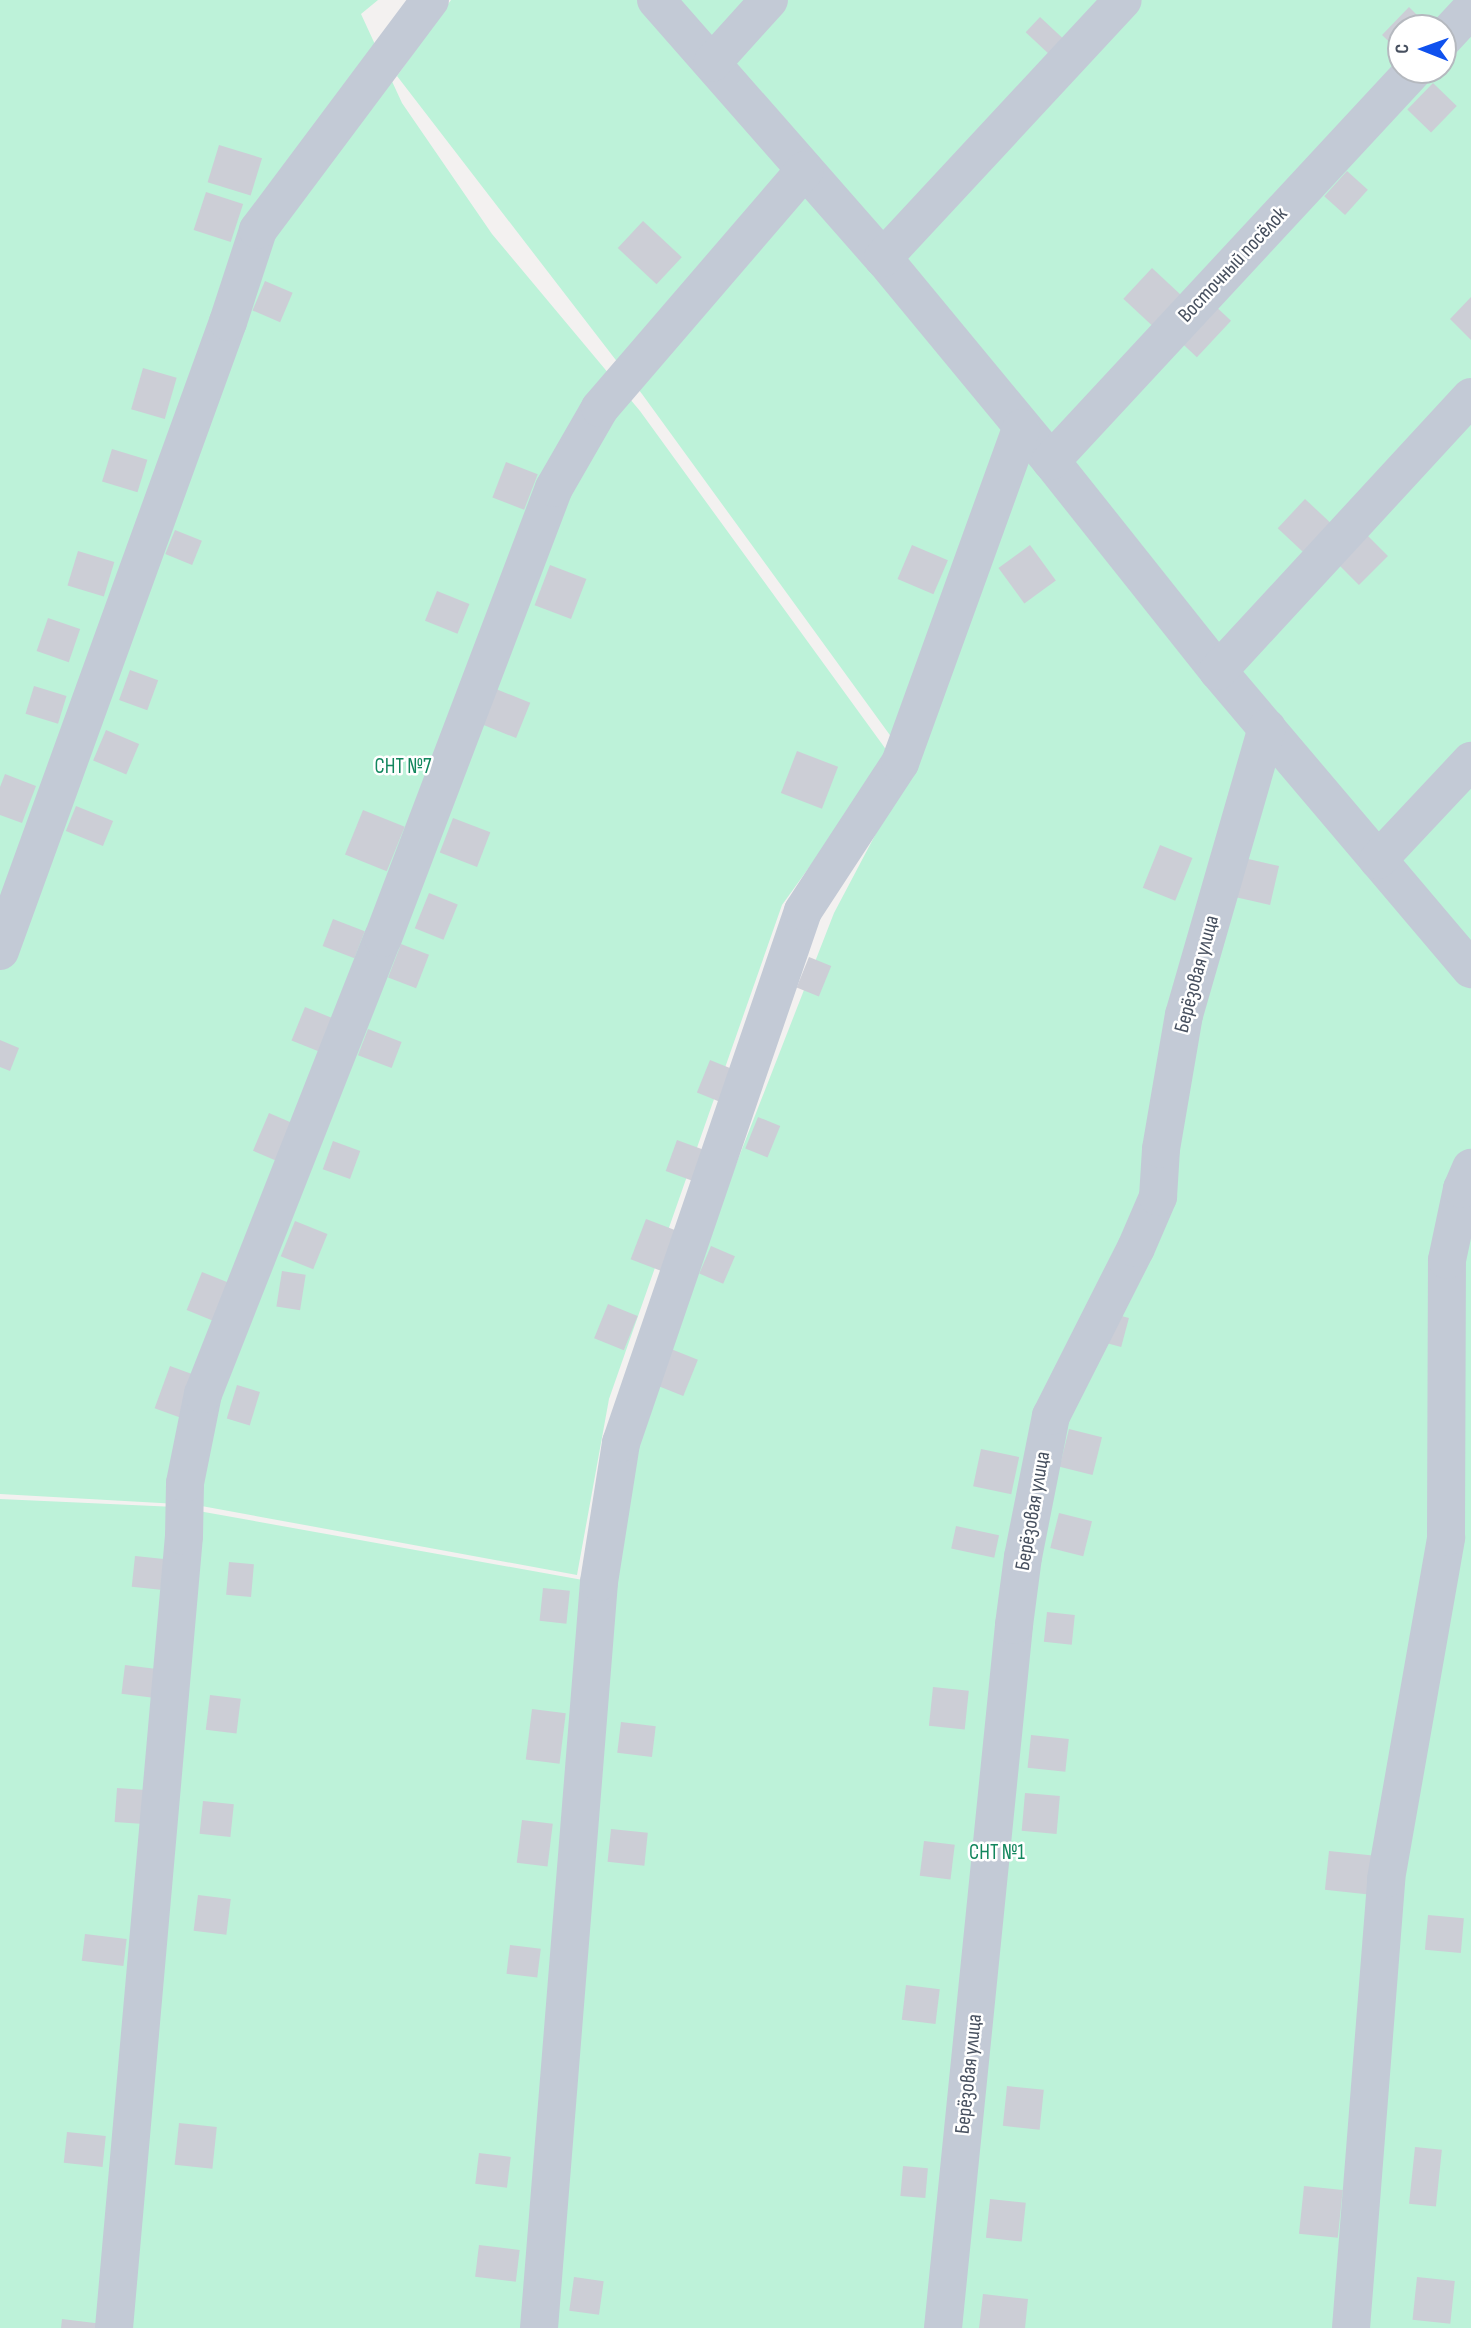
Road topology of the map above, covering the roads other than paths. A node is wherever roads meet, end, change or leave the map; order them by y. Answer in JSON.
{"nodes":[{"id":1,"x":430,"y":0,"type":"edge"},
{"id":2,"x":656,"y":0,"type":"edge"},
{"id":3,"x":769,"y":0,"type":"edge"},
{"id":4,"x":1123,"y":0,"type":"edge"},
{"id":5,"x":1471,"y":9,"type":"edge"},
{"id":6,"x":1457,"y":24,"type":"edge"},
{"id":7,"x":712,"y":62,"type":"junction"},
{"id":8,"x":1401,"y":84,"type":"edge"},
{"id":9,"x":805,"y":170,"type":"junction"},
{"id":10,"x":883,"y":258,"type":"junction"},
{"id":11,"x":1471,"y":397,"type":"edge"},
{"id":12,"x":1021,"y":428,"type":"junction"},
{"id":13,"x":1051,"y":461,"type":"junction"},
{"id":14,"x":1218,"y":671,"type":"junction"},
{"id":15,"x":1267,"y":728,"type":"junction"},
{"id":16,"x":1471,"y":761,"type":"edge"},
{"id":17,"x":1378,"y":860,"type":"junction"},
{"id":18,"x":0,"y":951,"type":"edge"},
{"id":19,"x":1471,"y":970,"type":"edge"},
{"id":20,"x":1471,"y":1168,"type":"edge"},
{"id":21,"x":114,"y":2328,"type":"edge"},
{"id":22,"x":539,"y":2328,"type":"edge"},
{"id":23,"x":943,"y":2328,"type":"edge"},
{"id":24,"x":1351,"y":2328,"type":"edge"}],
"edges":[{"from":1,"to":18,"type":"street"},
{"from":2,"to":7,"type":"street"},
{"from":3,"to":7,"type":"street"},
{"from":4,"to":10,"type":"street"},
{"from":5,"to":6,"type":"street"},
{"from":7,"to":9,"type":"street"},
{"from":8,"to":13,"type":"street","name":"Восточный посёлок"},
{"from":9,"to":10,"type":"street"},
{"from":9,"to":21,"type":"street"},
{"from":10,"to":12,"type":"street"},
{"from":11,"to":14,"type":"street"},
{"from":12,"to":13,"type":"street"},
{"from":12,"to":22,"type":"street"},
{"from":13,"to":14,"type":"street"},
{"from":14,"to":15,"type":"street"},
{"from":15,"to":17,"type":"street"},
{"from":15,"to":23,"type":"street","name":"Берёзовая улица"},
{"from":16,"to":17,"type":"street"},
{"from":17,"to":19,"type":"street"},
{"from":20,"to":24,"type":"street"}]}
